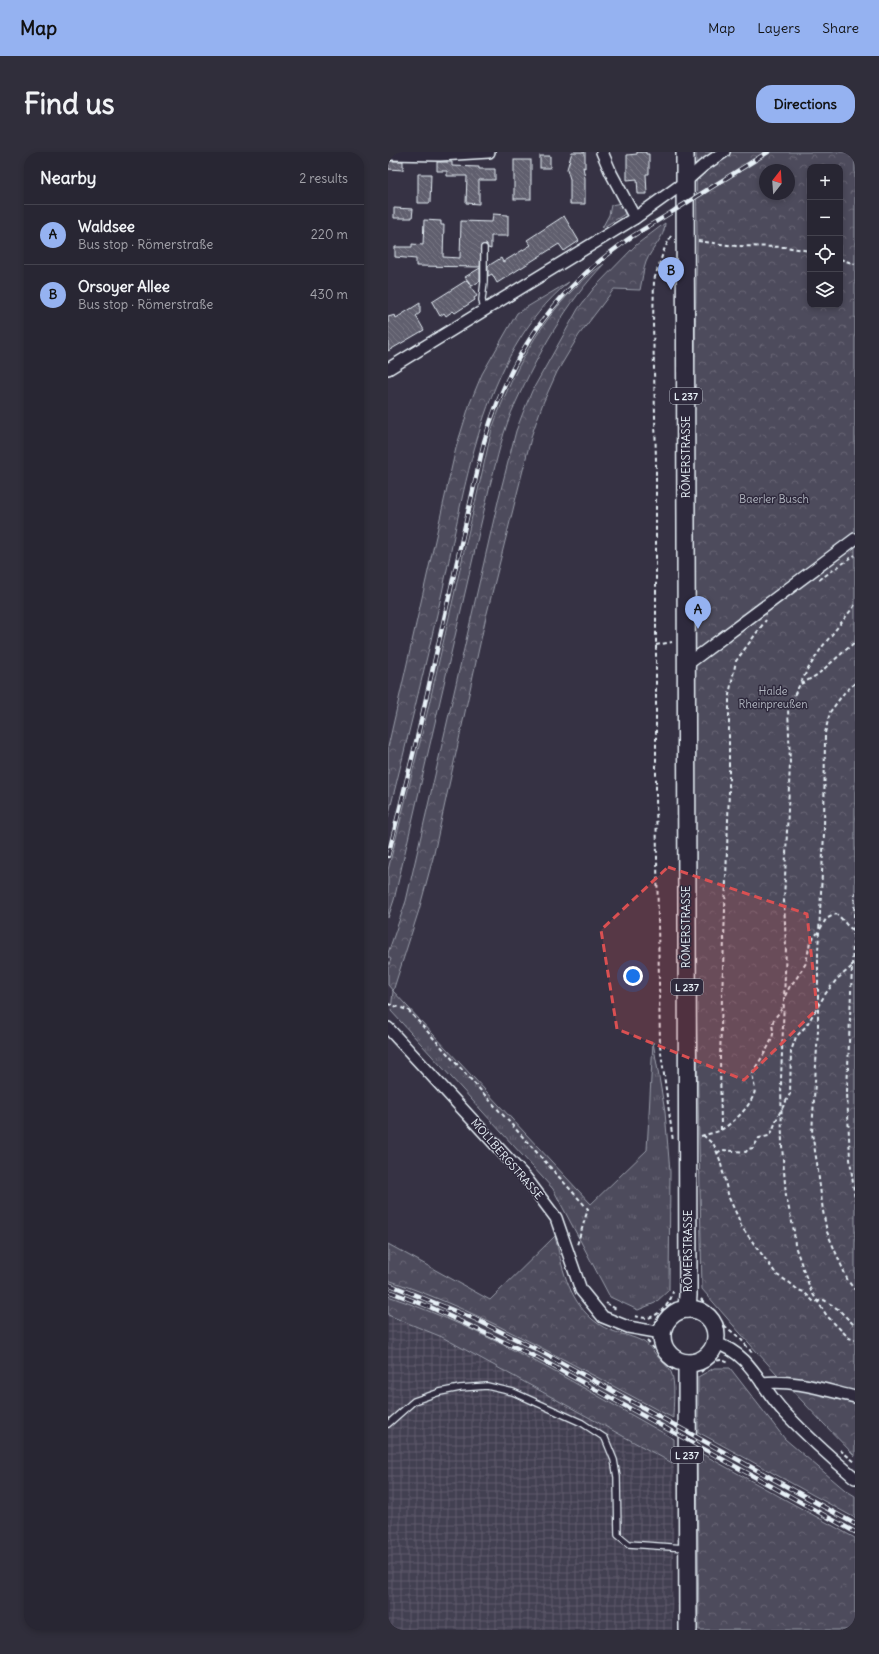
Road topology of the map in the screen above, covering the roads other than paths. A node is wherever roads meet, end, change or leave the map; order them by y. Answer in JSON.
{"nodes":[{"id":1,"x":489,"y":152,"type":"edge"},
{"id":2,"x":602,"y":152,"type":"edge"},
{"id":3,"x":685,"y":152,"type":"edge"},
{"id":4,"x":724,"y":152,"type":"edge"},
{"id":5,"x":420,"y":153,"type":"edge"},
{"id":6,"x":388,"y":154,"type":"edge"},
{"id":7,"x":685,"y":182,"type":"junction"},
{"id":8,"x":635,"y":218,"type":"junction"},
{"id":9,"x":484,"y":248,"type":"dead end"},
{"id":10,"x":484,"y":310,"type":"junction"},
{"id":11,"x":388,"y":369,"type":"edge"},
{"id":12,"x":855,"y":539,"type":"edge"},
{"id":13,"x":685,"y":666,"type":"junction"},
{"id":14,"x":388,"y":1028,"type":"edge"},
{"id":15,"x":683,"y":1296,"type":"junction"},
{"id":16,"x":654,"y":1332,"type":"junction"},
{"id":17,"x":715,"y":1343,"type":"junction"},
{"id":18,"x":683,"y":1371,"type":"junction"},
{"id":19,"x":762,"y":1383,"type":"junction"},
{"id":20,"x":855,"y":1398,"type":"edge"},
{"id":21,"x":388,"y":1424,"type":"edge"},
{"id":22,"x":855,"y":1478,"type":"edge"},
{"id":23,"x":687,"y":1548,"type":"junction"},
{"id":24,"x":688,"y":1630,"type":"edge"}],
"edges":[{"from":1,"to":5,"type":"street"},
{"from":2,"to":8,"type":"street"},
{"from":3,"to":7,"type":"main road","name":"RÖMERSTRASSE","number":"L 237"},
{"from":4,"to":7,"type":"street"},
{"from":5,"to":6,"type":"street"},
{"from":7,"to":8,"type":"street"},
{"from":7,"to":13,"type":"main road","name":"RÖMERSTRASSE","number":"L 237"},
{"from":8,"to":10,"type":"street"},
{"from":9,"to":10,"type":"lane"},
{"from":10,"to":11,"type":"street"},
{"from":12,"to":13,"type":"street"},
{"from":13,"to":15,"type":"main road","name":"RÖMERSTRASSE","number":"L 237"},
{"from":14,"to":16,"type":"street","name":"MOLLBERGSTRASSE"},
{"from":15,"to":16,"type":"main road"},
{"from":15,"to":17,"type":"main road"},
{"from":16,"to":18,"type":"main road"},
{"from":17,"to":18,"type":"main road"},
{"from":17,"to":19,"type":"street"},
{"from":18,"to":23,"type":"main road","number":"L 237"},
{"from":19,"to":20,"type":"street"},
{"from":19,"to":22,"type":"street"},
{"from":21,"to":23,"type":"lane"},
{"from":23,"to":24,"type":"main road","number":"L 237"}]}
